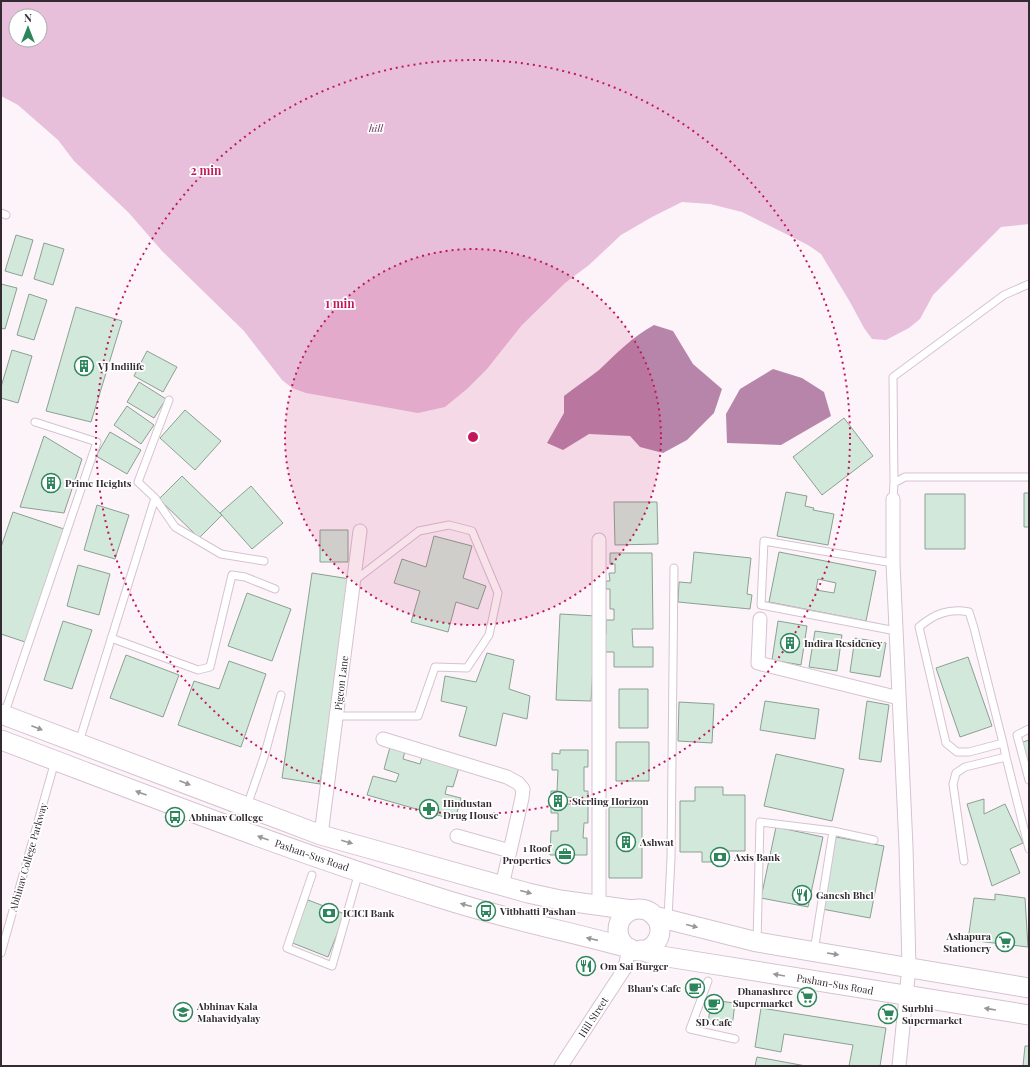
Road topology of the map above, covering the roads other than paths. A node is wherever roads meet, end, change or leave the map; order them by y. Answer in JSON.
{"nodes":[{"id":1,"x":1029,"y":284,"type":"edge"},
{"id":2,"x":169,"y":400,"type":"dead end"},
{"id":3,"x":35,"y":422,"type":"dead end"},
{"id":4,"x":1029,"y":477,"type":"edge"},
{"id":5,"x":894,"y":483,"type":"junction"},
{"id":6,"x":155,"y":498,"type":"junction"},
{"id":7,"x":893,"y":499,"type":"joint"},
{"id":8,"x":360,"y":531,"type":"dead end"},
{"id":9,"x":599,"y":540,"type":"dead end"},
{"id":10,"x":264,"y":561,"type":"dead end"},
{"id":11,"x":893,"y":563,"type":"junction"},
{"id":12,"x":674,"y":568,"type":"dead end"},
{"id":13,"x":354,"y":581,"type":"junction"},
{"id":14,"x":275,"y":589,"type":"dead end"},
{"id":15,"x":760,"y":619,"type":"dead end"},
{"id":16,"x":896,"y":631,"type":"junction"},
{"id":17,"x":111,"y":638,"type":"junction"},
{"id":18,"x":281,"y":695,"type":"dead end"},
{"id":19,"x":899,"y":698,"type":"junction"},
{"id":20,"x":3,"y":714,"type":"edge"},
{"id":21,"x":336,"y":716,"type":"junction"},
{"id":22,"x":1029,"y":729,"type":"edge"},
{"id":23,"x":383,"y":739,"type":"dead end"},
{"id":24,"x":1,"y":740,"type":"edge"},
{"id":25,"x":79,"y":743,"type":"junction"},
{"id":26,"x":1002,"y":743,"type":"junction"},
{"id":27,"x":1006,"y":757,"type":"junction"},
{"id":28,"x":55,"y":761,"type":"junction"},
{"id":29,"x":1029,"y":780,"type":"edge"},
{"id":30,"x":246,"y":806,"type":"junction"},
{"id":31,"x":833,"y":831,"type":"junction"},
{"id":32,"x":321,"y":835,"type":"junction"},
{"id":33,"x":457,"y":836,"type":"dead end"},
{"id":34,"x":874,"y":840,"type":"dead end"},
{"id":35,"x":1029,"y":848,"type":"edge"},
{"id":36,"x":510,"y":851,"type":"junction"},
{"id":37,"x":964,"y":861,"type":"dead end"},
{"id":38,"x":359,"y":872,"type":"junction"},
{"id":39,"x":312,"y":875,"type":"dead end"},
{"id":40,"x":502,"y":886,"type":"junction"},
{"id":41,"x":599,"y":906,"type":"junction"},
{"id":42,"x":632,"y":910,"type":"junction"},
{"id":43,"x":661,"y":918,"type":"junction"},
{"id":44,"x":757,"y":942,"type":"junction"},
{"id":45,"x":635,"y":949,"type":"junction"},
{"id":46,"x":814,"y":951,"type":"junction"},
{"id":47,"x":1,"y":953,"type":"edge"},
{"id":48,"x":909,"y":967,"type":"junction"},
{"id":49,"x":708,"y":981,"type":"dead end"},
{"id":50,"x":1029,"y":988,"type":"edge"},
{"id":51,"x":906,"y":996,"type":"junction"},
{"id":52,"x":1029,"y":1015,"type":"edge"},
{"id":53,"x":735,"y":1039,"type":"dead end"},
{"id":54,"x":561,"y":1066,"type":"edge"},
{"id":55,"x":899,"y":1066,"type":"edge"}],
"edges":[{"from":1,"to":5,"type":"lane"},
{"from":2,"to":6,"type":"lane"},
{"from":3,"to":20,"type":"lane"},
{"from":4,"to":5,"type":"lane"},
{"from":5,"to":7,"type":"lane"},
{"from":6,"to":10,"type":"lane"},
{"from":6,"to":17,"type":"lane"},
{"from":7,"to":11,"type":"street"},
{"from":8,"to":13,"type":"street","name":"Pigeon Lane"},
{"from":9,"to":41,"type":"street"},
{"from":11,"to":16,"type":"street"},
{"from":11,"to":16,"type":"lane"},
{"from":12,"to":43,"type":"lane"},
{"from":13,"to":21,"type":"street","name":"Pigeon Lane"},
{"from":13,"to":21,"type":"lane"},
{"from":14,"to":17,"type":"lane"},
{"from":15,"to":19,"type":"street"},
{"from":16,"to":19,"type":"street"},
{"from":17,"to":25,"type":"lane"},
{"from":18,"to":30,"type":"lane"},
{"from":19,"to":48,"type":"street"},
{"from":20,"to":25,"type":"main road","one_way":true},
{"from":21,"to":32,"type":"street","name":"Pigeon Lane"},
{"from":22,"to":29,"type":"lane"},
{"from":23,"to":36,"type":"street"},
{"from":24,"to":28,"type":"main road","name":"Pashan-Sus Road"},
{"from":25,"to":30,"type":"main road","one_way":true},
{"from":26,"to":26,"type":"lane"},
{"from":26,"to":27,"type":"lane"},
{"from":27,"to":35,"type":"lane"},
{"from":27,"to":37,"type":"lane"},
{"from":38,"to":28,"type":"main road","name":"Pashan-Sus Road","one_way":true},
{"from":28,"to":47,"type":"lane","name":"Abhinav College Parkway"},
{"from":30,"to":32,"type":"main road"},
{"from":31,"to":34,"type":"lane"},
{"from":31,"to":44,"type":"lane"},
{"from":31,"to":46,"type":"lane"},
{"from":32,"to":40,"type":"main road","one_way":true},
{"from":33,"to":36,"type":"street"},
{"from":36,"to":40,"type":"street"},
{"from":38,"to":39,"type":"lane"},
{"from":45,"to":38,"type":"main road","name":"Pashan-Sus Road","one_way":true},
{"from":40,"to":41,"type":"main road","one_way":true},
{"from":41,"to":42,"type":"main road"},
{"from":42,"to":43,"type":"main road"},
{"from":42,"to":45,"type":"main road"},
{"from":43,"to":44,"type":"main road","one_way":true},
{"from":43,"to":45,"type":"main road"},
{"from":44,"to":46,"type":"main road"},
{"from":51,"to":45,"type":"main road","name":"Pashan-Sus Road","one_way":true},
{"from":45,"to":54,"type":"street","name":"Hill Street"},
{"from":46,"to":48,"type":"main road","one_way":true},
{"from":48,"to":50,"type":"main road"},
{"from":48,"to":51,"type":"street"},
{"from":49,"to":53,"type":"lane"},
{"from":52,"to":51,"type":"main road","name":"Pashan-Sus Road","one_way":true},
{"from":51,"to":55,"type":"street"}]}
